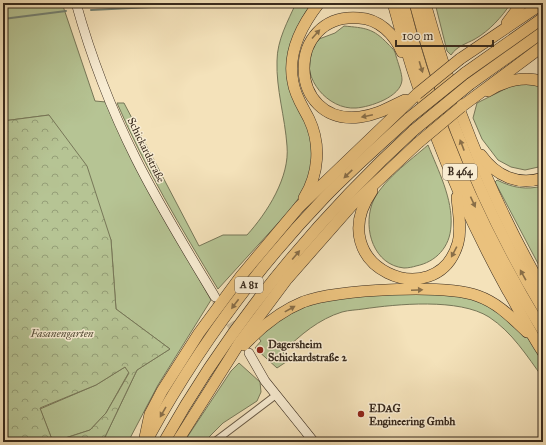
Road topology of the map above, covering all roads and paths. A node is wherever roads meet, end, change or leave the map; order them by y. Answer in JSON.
{"nodes":[{"id":1,"x":76,"y":3,"type":"edge"},
{"id":2,"x":319,"y":3,"type":"edge"},
{"id":3,"x":393,"y":3,"type":"edge"},
{"id":4,"x":403,"y":3,"type":"edge"},
{"id":5,"x":415,"y":3,"type":"edge"},
{"id":6,"x":425,"y":3,"type":"edge"},
{"id":7,"x":429,"y":3,"type":"edge"},
{"id":8,"x":522,"y":3,"type":"edge"},
{"id":9,"x":543,"y":4,"type":"edge"},
{"id":10,"x":429,"y":17,"type":"junction"},
{"id":11,"x":543,"y":18,"type":"edge"},
{"id":12,"x":500,"y":31,"type":"junction"},
{"id":13,"x":543,"y":32,"type":"edge"},
{"id":14,"x":543,"y":46,"type":"edge"},
{"id":15,"x":414,"y":76,"type":"junction"},
{"id":16,"x":543,"y":82,"type":"edge"},
{"id":17,"x":469,"y":102,"type":"junction"},
{"id":18,"x":404,"y":104,"type":"junction"},
{"id":19,"x":471,"y":142,"type":"junction"},
{"id":20,"x":388,"y":171,"type":"junction"},
{"id":21,"x":543,"y":178,"type":"edge"},
{"id":22,"x":456,"y":187,"type":"junction"},
{"id":23,"x":299,"y":207,"type":"junction"},
{"id":24,"x":543,"y":289,"type":"edge"},
{"id":25,"x":215,"y":297,"type":"tunnel mouth"},
{"id":26,"x":543,"y":309,"type":"edge"},
{"id":27,"x":543,"y":331,"type":"edge"},
{"id":28,"x":541,"y":348,"type":"edge"},
{"id":29,"x":249,"y":353,"type":"dead end"},
{"id":30,"x":229,"y":361,"type":"junction"},
{"id":31,"x":276,"y":395,"type":"junction"},
{"id":32,"x":145,"y":442,"type":"edge"},
{"id":33,"x":164,"y":442,"type":"edge"},
{"id":34,"x":177,"y":442,"type":"edge"},
{"id":35,"x":214,"y":442,"type":"edge"},
{"id":36,"x":314,"y":442,"type":"edge"}],
"edges":[{"from":1,"to":25,"type":"street","name":"Schickardstraße"},
{"from":2,"to":23,"type":"highway"},
{"from":3,"to":15,"type":"highway","number":"B 464"},
{"from":4,"to":27,"type":"highway","number":"B 464","one_way":true},
{"from":26,"to":5,"type":"highway","number":"B 464","one_way":true},
{"from":6,"to":10,"type":"highway","number":"B 464"},
{"from":7,"to":10,"type":"highway"},
{"from":8,"to":12,"type":"highway"},
{"from":9,"to":12,"type":"highway"},
{"from":10,"to":19,"type":"highway","number":"B 464"},
{"from":11,"to":32,"type":"highway","number":"A 81","one_way":true,"bridge":true},
{"from":12,"to":18,"type":"highway","bridge":true},
{"from":33,"to":13,"type":"highway","number":"A 81","one_way":true,"bridge":true},
{"from":14,"to":17,"type":"highway"},
{"from":18,"to":15,"type":"highway","one_way":true},
{"from":15,"to":22,"type":"highway","number":"B 464"},
{"from":16,"to":17,"type":"highway"},
{"from":17,"to":20,"type":"highway","bridge":true},
{"from":18,"to":23,"type":"highway"},
{"from":19,"to":21,"type":"highway"},
{"from":19,"to":24,"type":"highway","number":"B 464"},
{"from":22,"to":20,"type":"highway","one_way":true},
{"from":20,"to":30,"type":"highway"},
{"from":22,"to":28,"type":"highway","number":"B 464"},
{"from":23,"to":32,"type":"highway"},
{"from":30,"to":28,"type":"highway","one_way":true},
{"from":29,"to":31,"type":"street"},
{"from":30,"to":34,"type":"highway"},
{"from":31,"to":35,"type":"street"},
{"from":31,"to":36,"type":"street"}]}
